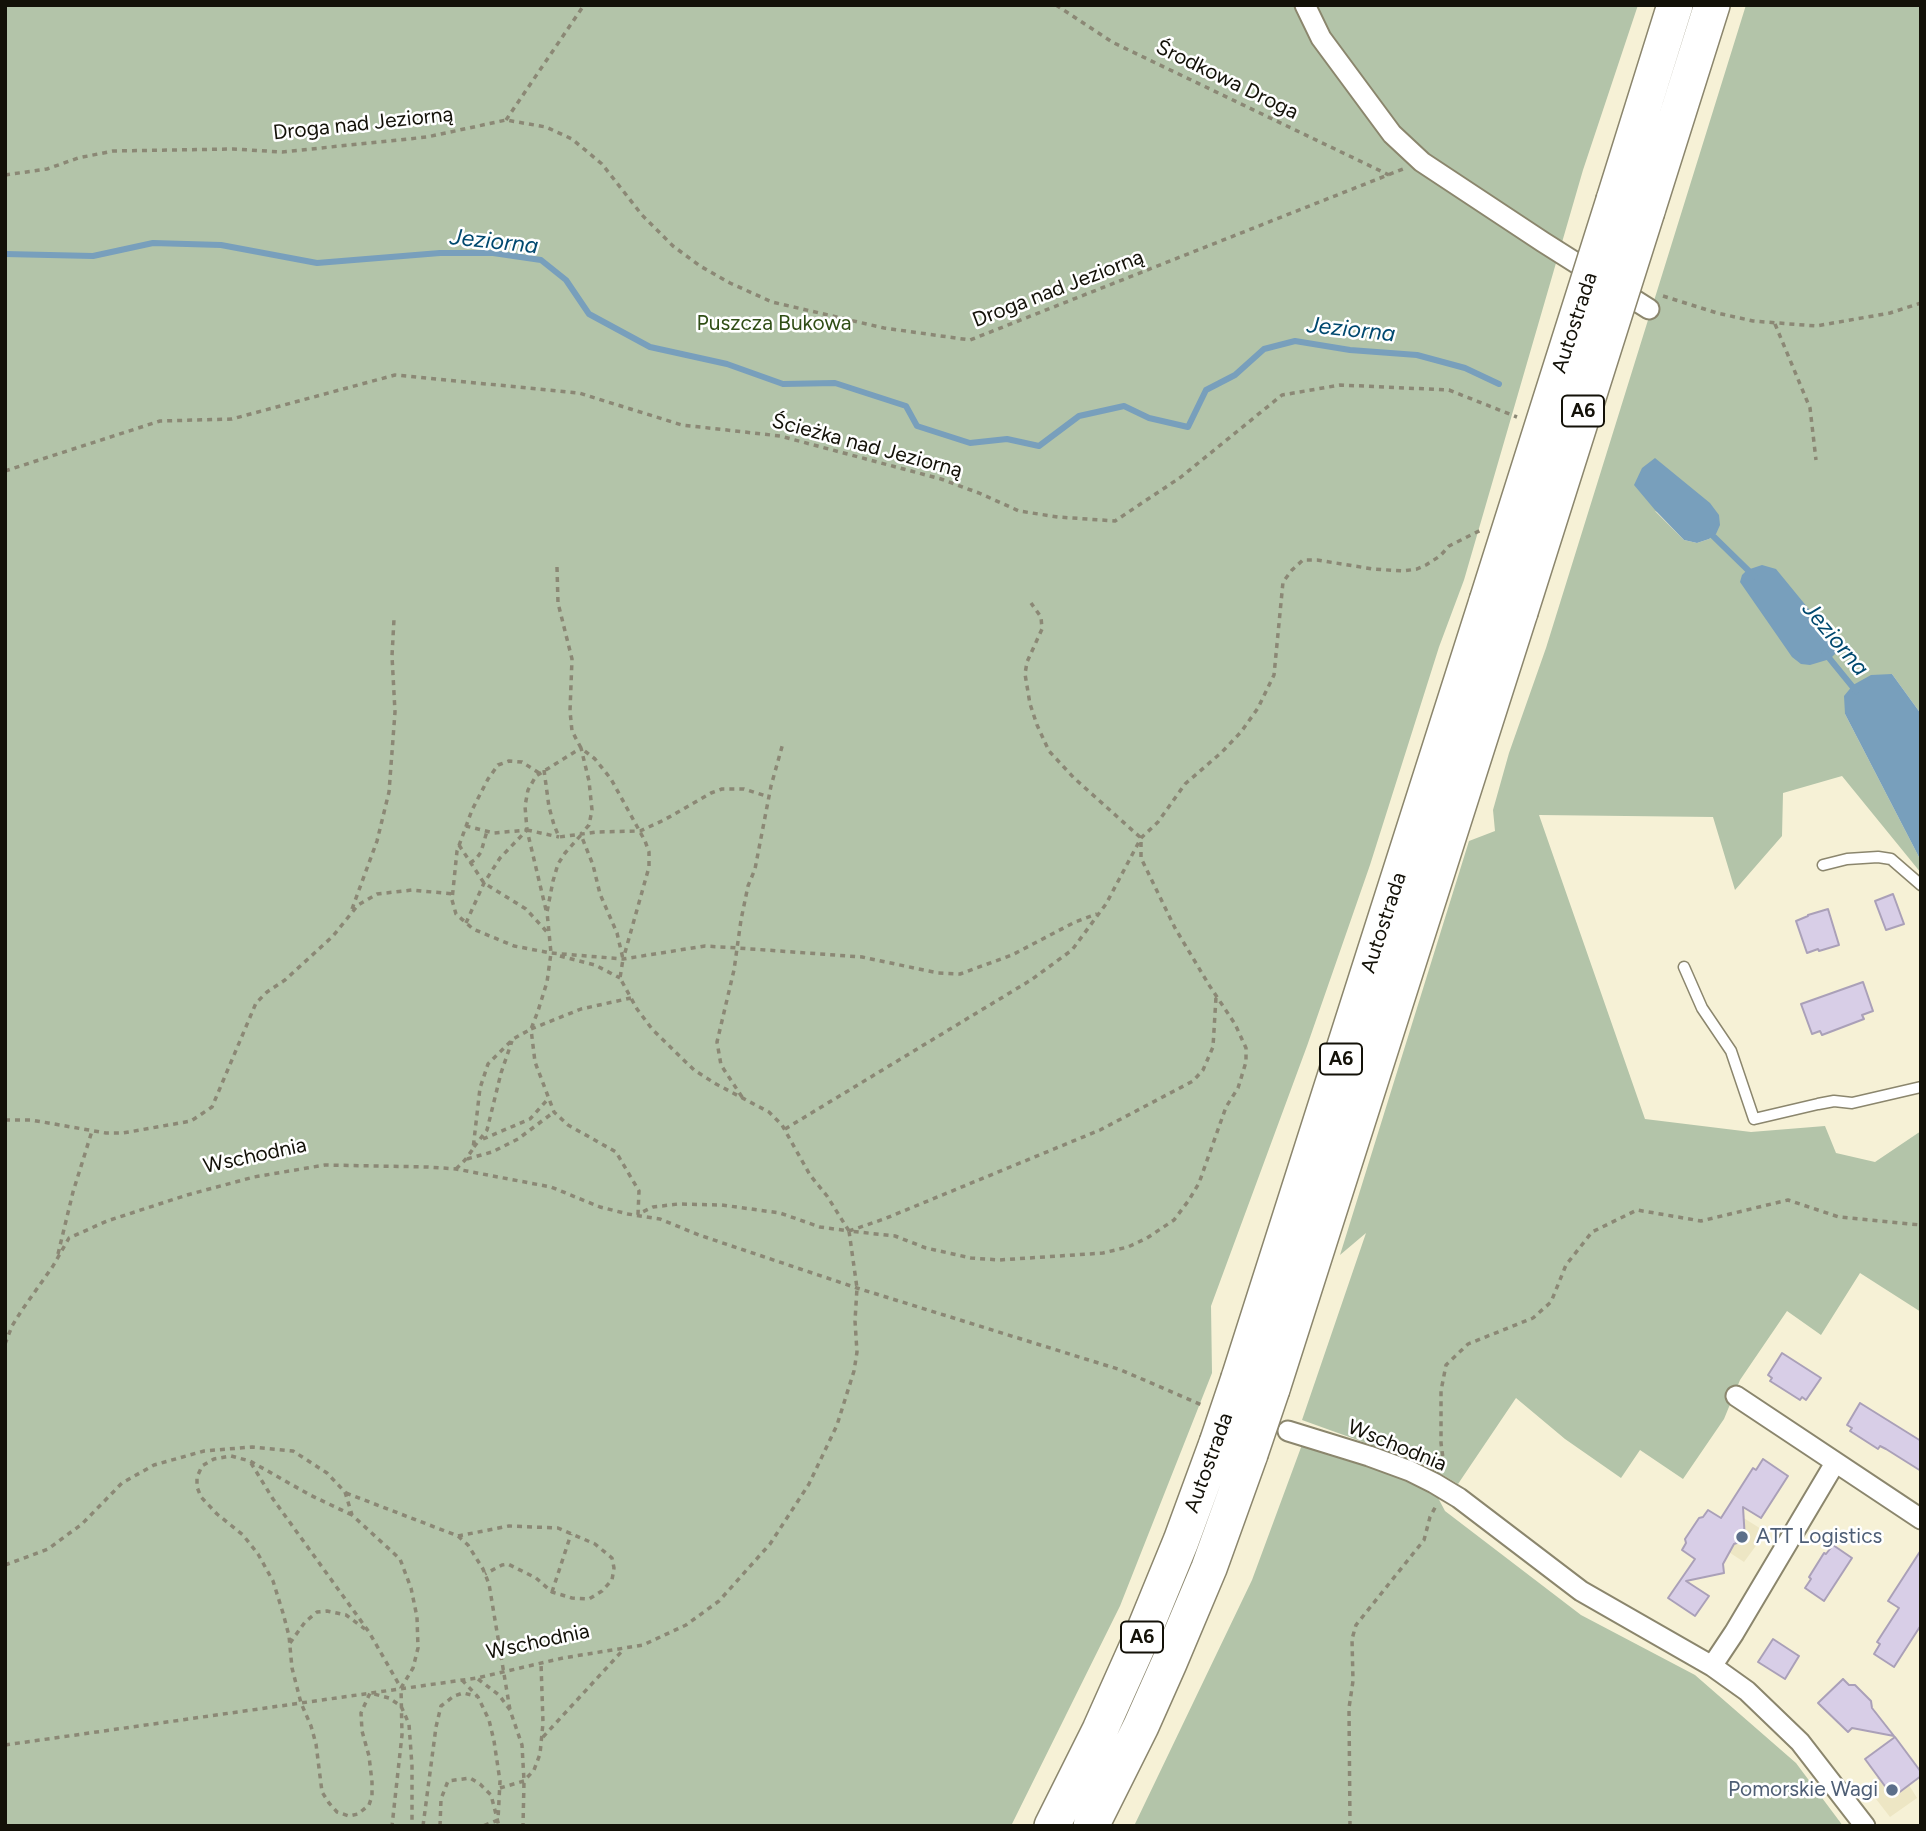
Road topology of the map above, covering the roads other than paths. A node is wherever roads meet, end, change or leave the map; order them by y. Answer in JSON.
{"nodes":[{"id":1,"x":1305,"y":5,"type":"edge"},
{"id":2,"x":1675,"y":5,"type":"edge"},
{"id":3,"x":1712,"y":5,"type":"edge"},
{"id":4,"x":1652,"y":301,"type":"road end"},
{"id":5,"x":1421,"y":807,"type":"junction"},
{"id":6,"x":1456,"y":814,"type":"junction"},
{"id":7,"x":1823,"y":865,"type":"dead end"},
{"id":8,"x":1412,"y":871,"type":"dead end"},
{"id":9,"x":1425,"y":873,"type":"dead end"},
{"id":10,"x":1921,"y":885,"type":"edge"},
{"id":11,"x":1402,"y":947,"type":"dead end"},
{"id":12,"x":1384,"y":957,"type":"dead end"},
{"id":13,"x":1684,"y":967,"type":"dead end"},
{"id":14,"x":1393,"y":1011,"type":"junction"},
{"id":15,"x":1355,"y":1016,"type":"junction"},
{"id":16,"x":1921,"y":1087,"type":"edge"},
{"id":17,"x":1736,"y":1396,"type":"dead end"},
{"id":18,"x":1288,"y":1431,"type":"dead end"},
{"id":19,"x":1835,"y":1463,"type":"junction"},
{"id":20,"x":1921,"y":1519,"type":"edge"},
{"id":21,"x":1712,"y":1666,"type":"junction"},
{"id":22,"x":1052,"y":1826,"type":"edge"},
{"id":23,"x":1091,"y":1826,"type":"edge"},
{"id":24,"x":1865,"y":1826,"type":"edge"}],
"edges":[{"from":1,"to":4,"type":"street"},
{"from":2,"to":5,"type":"highway","name":"Autostrada","number":"A6","bridge":true},
{"from":3,"to":6,"type":"highway","name":"Autostrada","number":"A6","bridge":true},
{"from":5,"to":8,"type":"lane"},
{"from":5,"to":15,"type":"highway","name":"Autostrada","number":"A6"},
{"from":6,"to":9,"type":"lane"},
{"from":6,"to":14,"type":"highway","name":"Autostrada","number":"A6"},
{"from":7,"to":10,"type":"lane"},
{"from":11,"to":14,"type":"lane"},
{"from":12,"to":15,"type":"lane"},
{"from":13,"to":16,"type":"lane"},
{"from":14,"to":23,"type":"highway","name":"Autostrada","number":"A6","bridge":true},
{"from":15,"to":22,"type":"highway","name":"Autostrada","number":"A6","bridge":true},
{"from":17,"to":19,"type":"street"},
{"from":18,"to":21,"type":"street","name":"Wschodnia"},
{"from":19,"to":20,"type":"street"},
{"from":19,"to":21,"type":"street"},
{"from":21,"to":24,"type":"street","name":"Wschodnia"}]}
